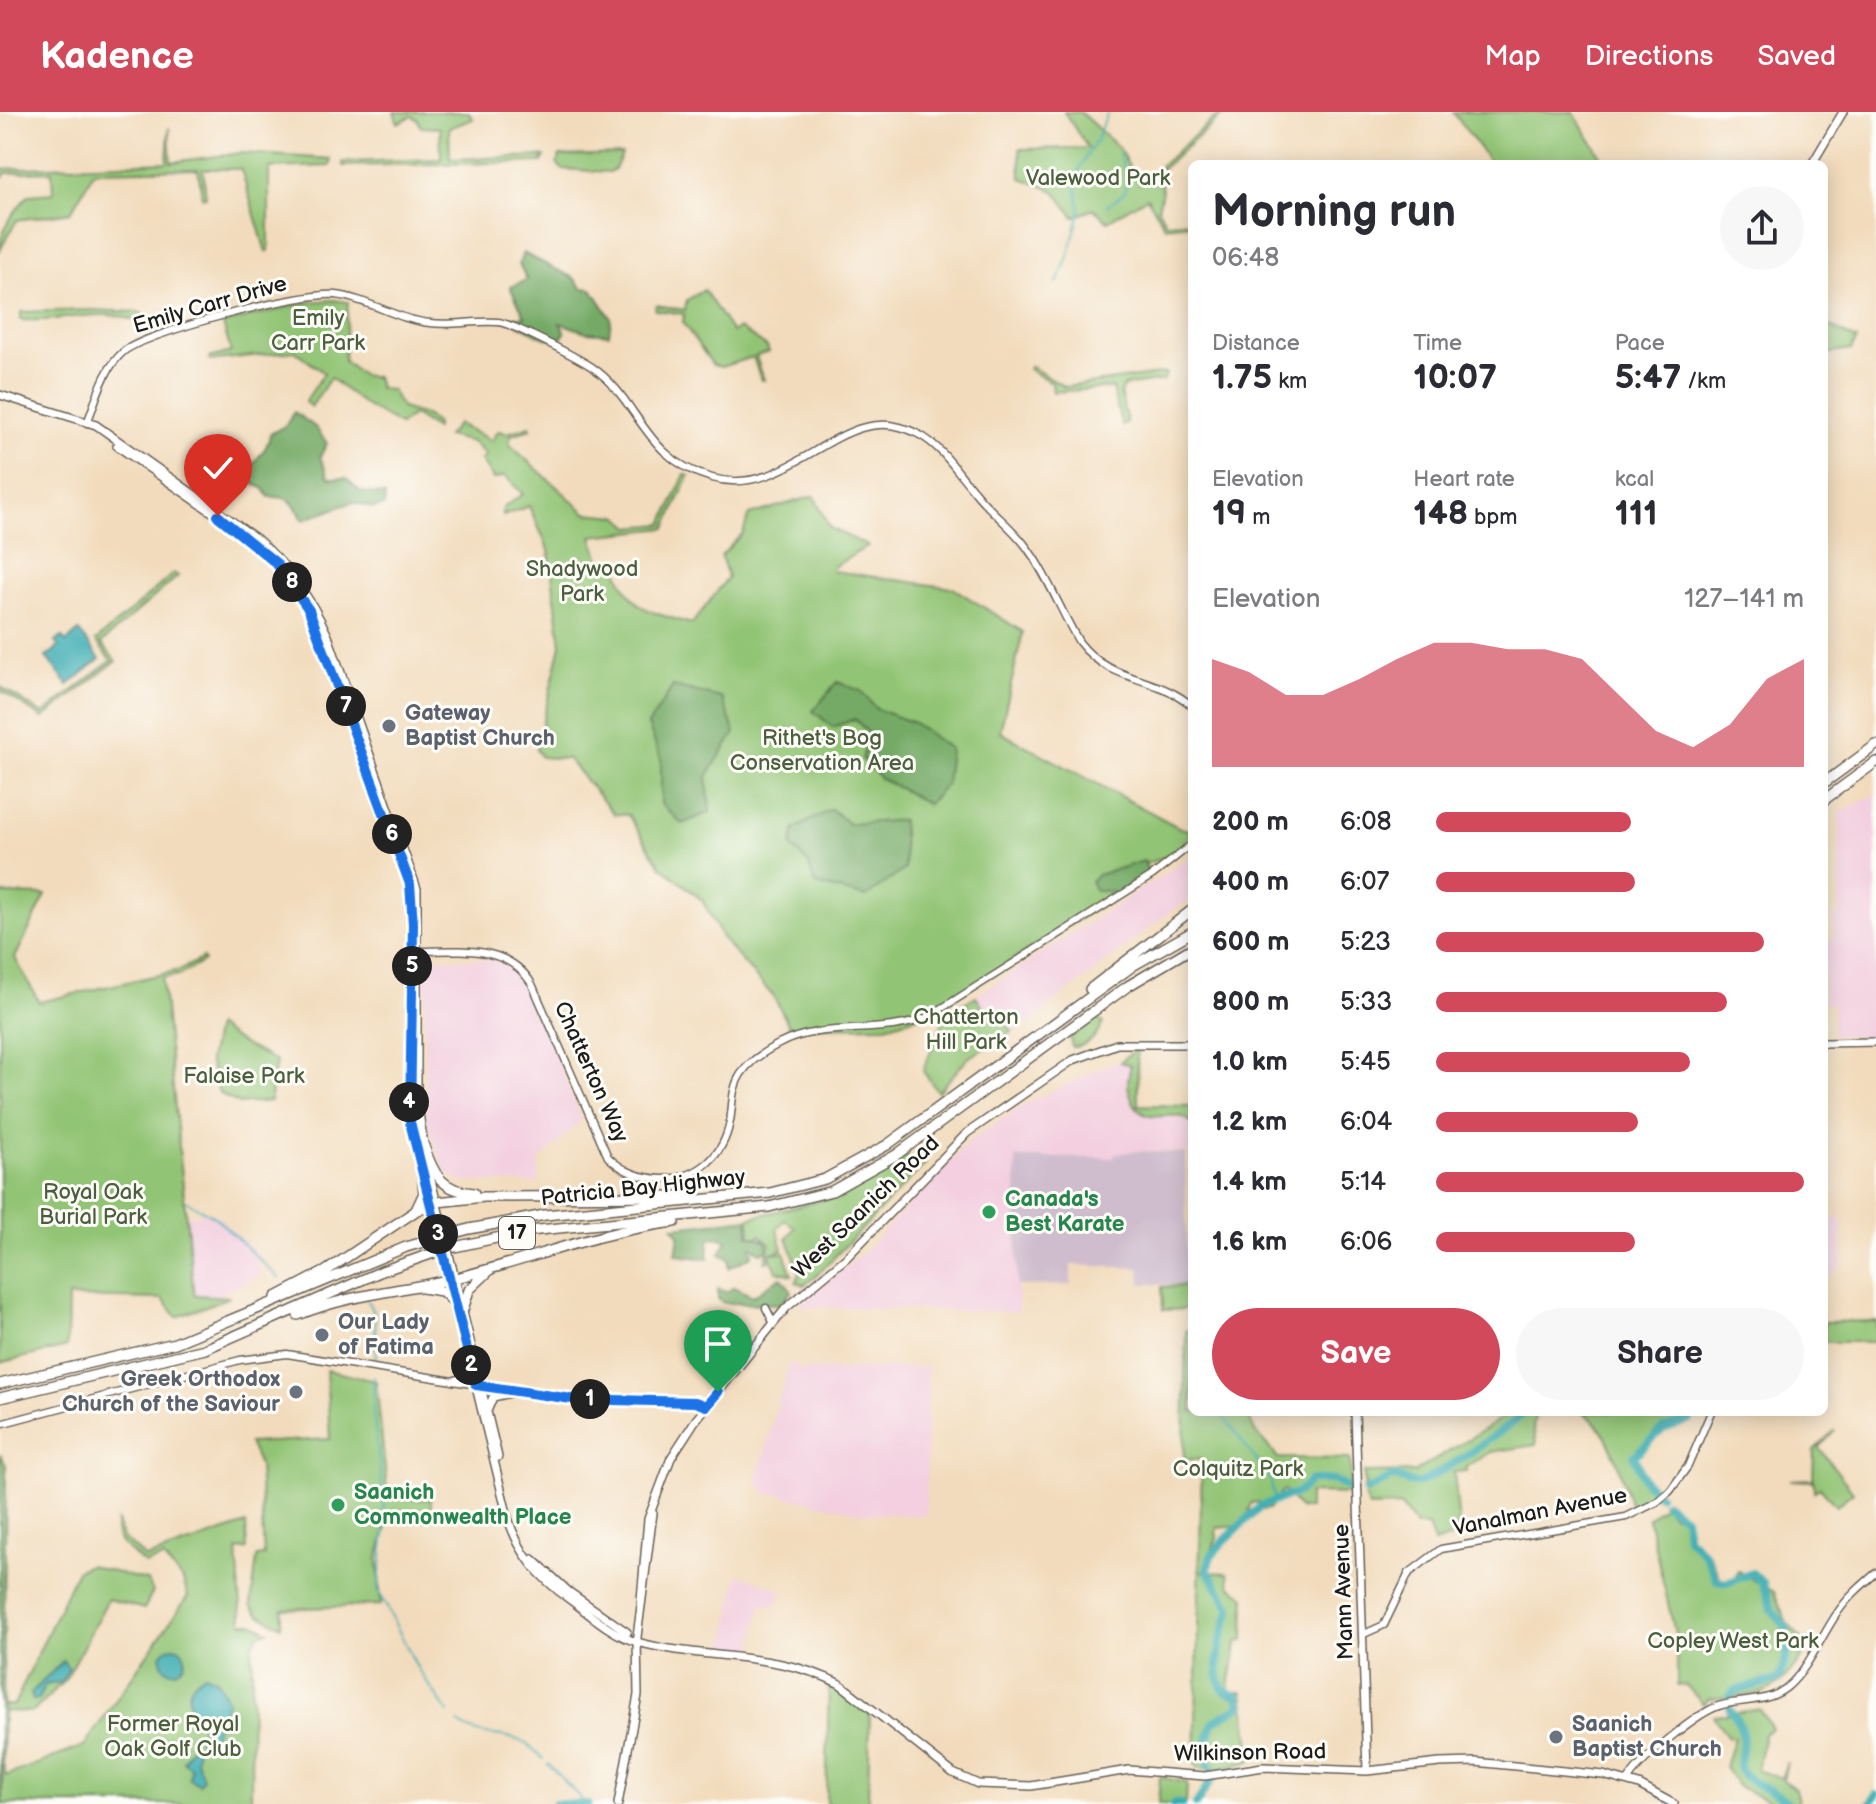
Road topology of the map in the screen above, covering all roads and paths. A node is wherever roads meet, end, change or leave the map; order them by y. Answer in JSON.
{"nodes":[{"id":1,"x":1843,"y":112,"type":"edge"},
{"id":2,"x":1814,"y":160,"type":"edge"},
{"id":3,"x":0,"y":395,"type":"edge"},
{"id":4,"x":87,"y":423,"type":"junction"},
{"id":5,"x":1188,"y":703,"type":"edge"},
{"id":6,"x":1876,"y":745,"type":"edge"},
{"id":7,"x":1876,"y":764,"type":"edge"},
{"id":8,"x":1828,"y":780,"type":"edge"},
{"id":9,"x":1828,"y":800,"type":"edge"},
{"id":10,"x":1188,"y":849,"type":"edge"},
{"id":11,"x":1188,"y":913,"type":"edge"},
{"id":12,"x":1188,"y":934,"type":"edge"},
{"id":13,"x":416,"y":951,"type":"junction"},
{"id":14,"x":1188,"y":952,"type":"edge"},
{"id":15,"x":1876,"y":1042,"type":"edge"},
{"id":16,"x":1828,"y":1043,"type":"edge"},
{"id":17,"x":1188,"y":1044,"type":"edge"},
{"id":18,"x":973,"y":1082,"type":"junction"},
{"id":19,"x":424,"y":1146,"type":"junction"},
{"id":20,"x":421,"y":1163,"type":"junction"},
{"id":21,"x":846,"y":1185,"type":"junction"},
{"id":22,"x":770,"y":1193,"type":"junction"},
{"id":23,"x":545,"y":1195,"type":"junction"},
{"id":24,"x":434,"y":1203,"type":"junction"},
{"id":25,"x":413,"y":1212,"type":"junction"},
{"id":26,"x":494,"y":1267,"type":"junction"},
{"id":27,"x":452,"y":1279,"type":"junction"},
{"id":28,"x":379,"y":1291,"type":"junction"},
{"id":29,"x":455,"y":1303,"type":"junction"},
{"id":30,"x":766,"y":1308,"type":"dead end"},
{"id":31,"x":463,"y":1310,"type":"junction"},
{"id":32,"x":773,"y":1322,"type":"junction"},
{"id":33,"x":175,"y":1343,"type":"junction"},
{"id":34,"x":205,"y":1349,"type":"junction"},
{"id":35,"x":469,"y":1356,"type":"junction"},
{"id":36,"x":454,"y":1381,"type":"junction"},
{"id":37,"x":0,"y":1384,"type":"edge"},
{"id":38,"x":479,"y":1386,"type":"junction"},
{"id":39,"x":520,"y":1391,"type":"junction"},
{"id":40,"x":0,"y":1398,"type":"edge"},
{"id":41,"x":706,"y":1406,"type":"junction"},
{"id":42,"x":488,"y":1411,"type":"junction"},
{"id":43,"x":1355,"y":1416,"type":"edge"},
{"id":44,"x":1709,"y":1416,"type":"edge"},
{"id":45,"x":0,"y":1424,"type":"edge"},
{"id":46,"x":1876,"y":1573,"type":"edge"},
{"id":47,"x":639,"y":1621,"type":"junction"},
{"id":48,"x":616,"y":1626,"type":"junction"},
{"id":49,"x":1364,"y":1634,"type":"junction"},
{"id":50,"x":637,"y":1639,"type":"junction"},
{"id":51,"x":1367,"y":1771,"type":"junction"},
{"id":52,"x":1628,"y":1781,"type":"junction"},
{"id":53,"x":618,"y":1804,"type":"edge"},
{"id":54,"x":1674,"y":1804,"type":"edge"}],
"edges":[{"from":1,"to":2,"type":"main road"},
{"from":3,"to":4,"type":"main road"},
{"from":4,"to":5,"type":"street","name":"Emily Carr Drive"},
{"from":4,"to":13,"type":"main road"},
{"from":6,"to":8,"type":"highway"},
{"from":7,"to":9,"type":"highway"},
{"from":10,"to":13,"type":"street","name":"Chatterton Way"},
{"from":11,"to":18,"type":"highway"},
{"from":12,"to":18,"type":"highway","name":"Patricia Bay Highway","number":"17"},
{"from":13,"to":19,"type":"main road"},
{"from":13,"to":20,"type":"main road"},
{"from":14,"to":21,"type":"highway","name":"Patricia Bay Highway","number":"17"},
{"from":15,"to":16,"type":"main road"},
{"from":17,"to":32,"type":"main road","name":"West Saanich Road"},
{"from":18,"to":22,"type":"highway","name":"Patricia Bay Highway","number":"17"},
{"from":19,"to":23,"type":"highway"},
{"from":19,"to":24,"type":"main road"},
{"from":20,"to":24,"type":"main road"},
{"from":20,"to":25,"type":"highway"},
{"from":21,"to":26,"type":"highway"},
{"from":21,"to":34,"type":"highway","name":"Patricia Bay Highway","number":"17"},
{"from":22,"to":23,"type":"highway"},
{"from":22,"to":33,"type":"highway","name":"Patricia Bay Highway","number":"17"},
{"from":23,"to":24,"type":"highway"},
{"from":24,"to":25,"type":"highway"},
{"from":24,"to":27,"type":"main road","bridge":true},
{"from":25,"to":33,"type":"highway"},
{"from":26,"to":27,"type":"highway"},
{"from":26,"to":31,"type":"highway"},
{"from":27,"to":28,"type":"highway"},
{"from":27,"to":29,"type":"main road"},
{"from":27,"to":31,"type":"main road"},
{"from":28,"to":29,"type":"highway"},
{"from":28,"to":34,"type":"highway"},
{"from":29,"to":35,"type":"main road"},
{"from":30,"to":32,"type":"street"},
{"from":31,"to":38,"type":"main road"},
{"from":32,"to":41,"type":"main road","name":"West Saanich Road"},
{"from":33,"to":37,"type":"highway","name":"Patricia Bay Highway","number":"17"},
{"from":34,"to":40,"type":"highway","name":"Patricia Bay Highway","number":"17"},
{"from":35,"to":36,"type":"main road"},
{"from":35,"to":38,"type":"main road"},
{"from":36,"to":38,"type":"street"},
{"from":36,"to":45,"type":"street"},
{"from":38,"to":39,"type":"street"},
{"from":38,"to":42,"type":"main road"},
{"from":38,"to":50,"type":"main road"},
{"from":39,"to":41,"type":"street"},
{"from":39,"to":42,"type":"main road"},
{"from":41,"to":47,"type":"main road","name":"West Saanich Road"},
{"from":42,"to":48,"type":"main road"},
{"from":43,"to":49,"type":"main road","name":"Mann Avenue"},
{"from":44,"to":49,"type":"street","name":"Vanalman Avenue"},
{"from":46,"to":52,"type":"street"},
{"from":47,"to":48,"type":"main road"},
{"from":47,"to":50,"type":"main road","name":"West Saanich Road"},
{"from":48,"to":50,"type":"main road"},
{"from":49,"to":51,"type":"main road","name":"Mann Avenue"},
{"from":50,"to":51,"type":"main road","name":"Wilkinson Road"},
{"from":50,"to":53,"type":"main road","name":"West Saanich Road"},
{"from":51,"to":52,"type":"main road","name":"Wilkinson Road"},
{"from":52,"to":54,"type":"main road","name":"Wilkinson Road"}]}
